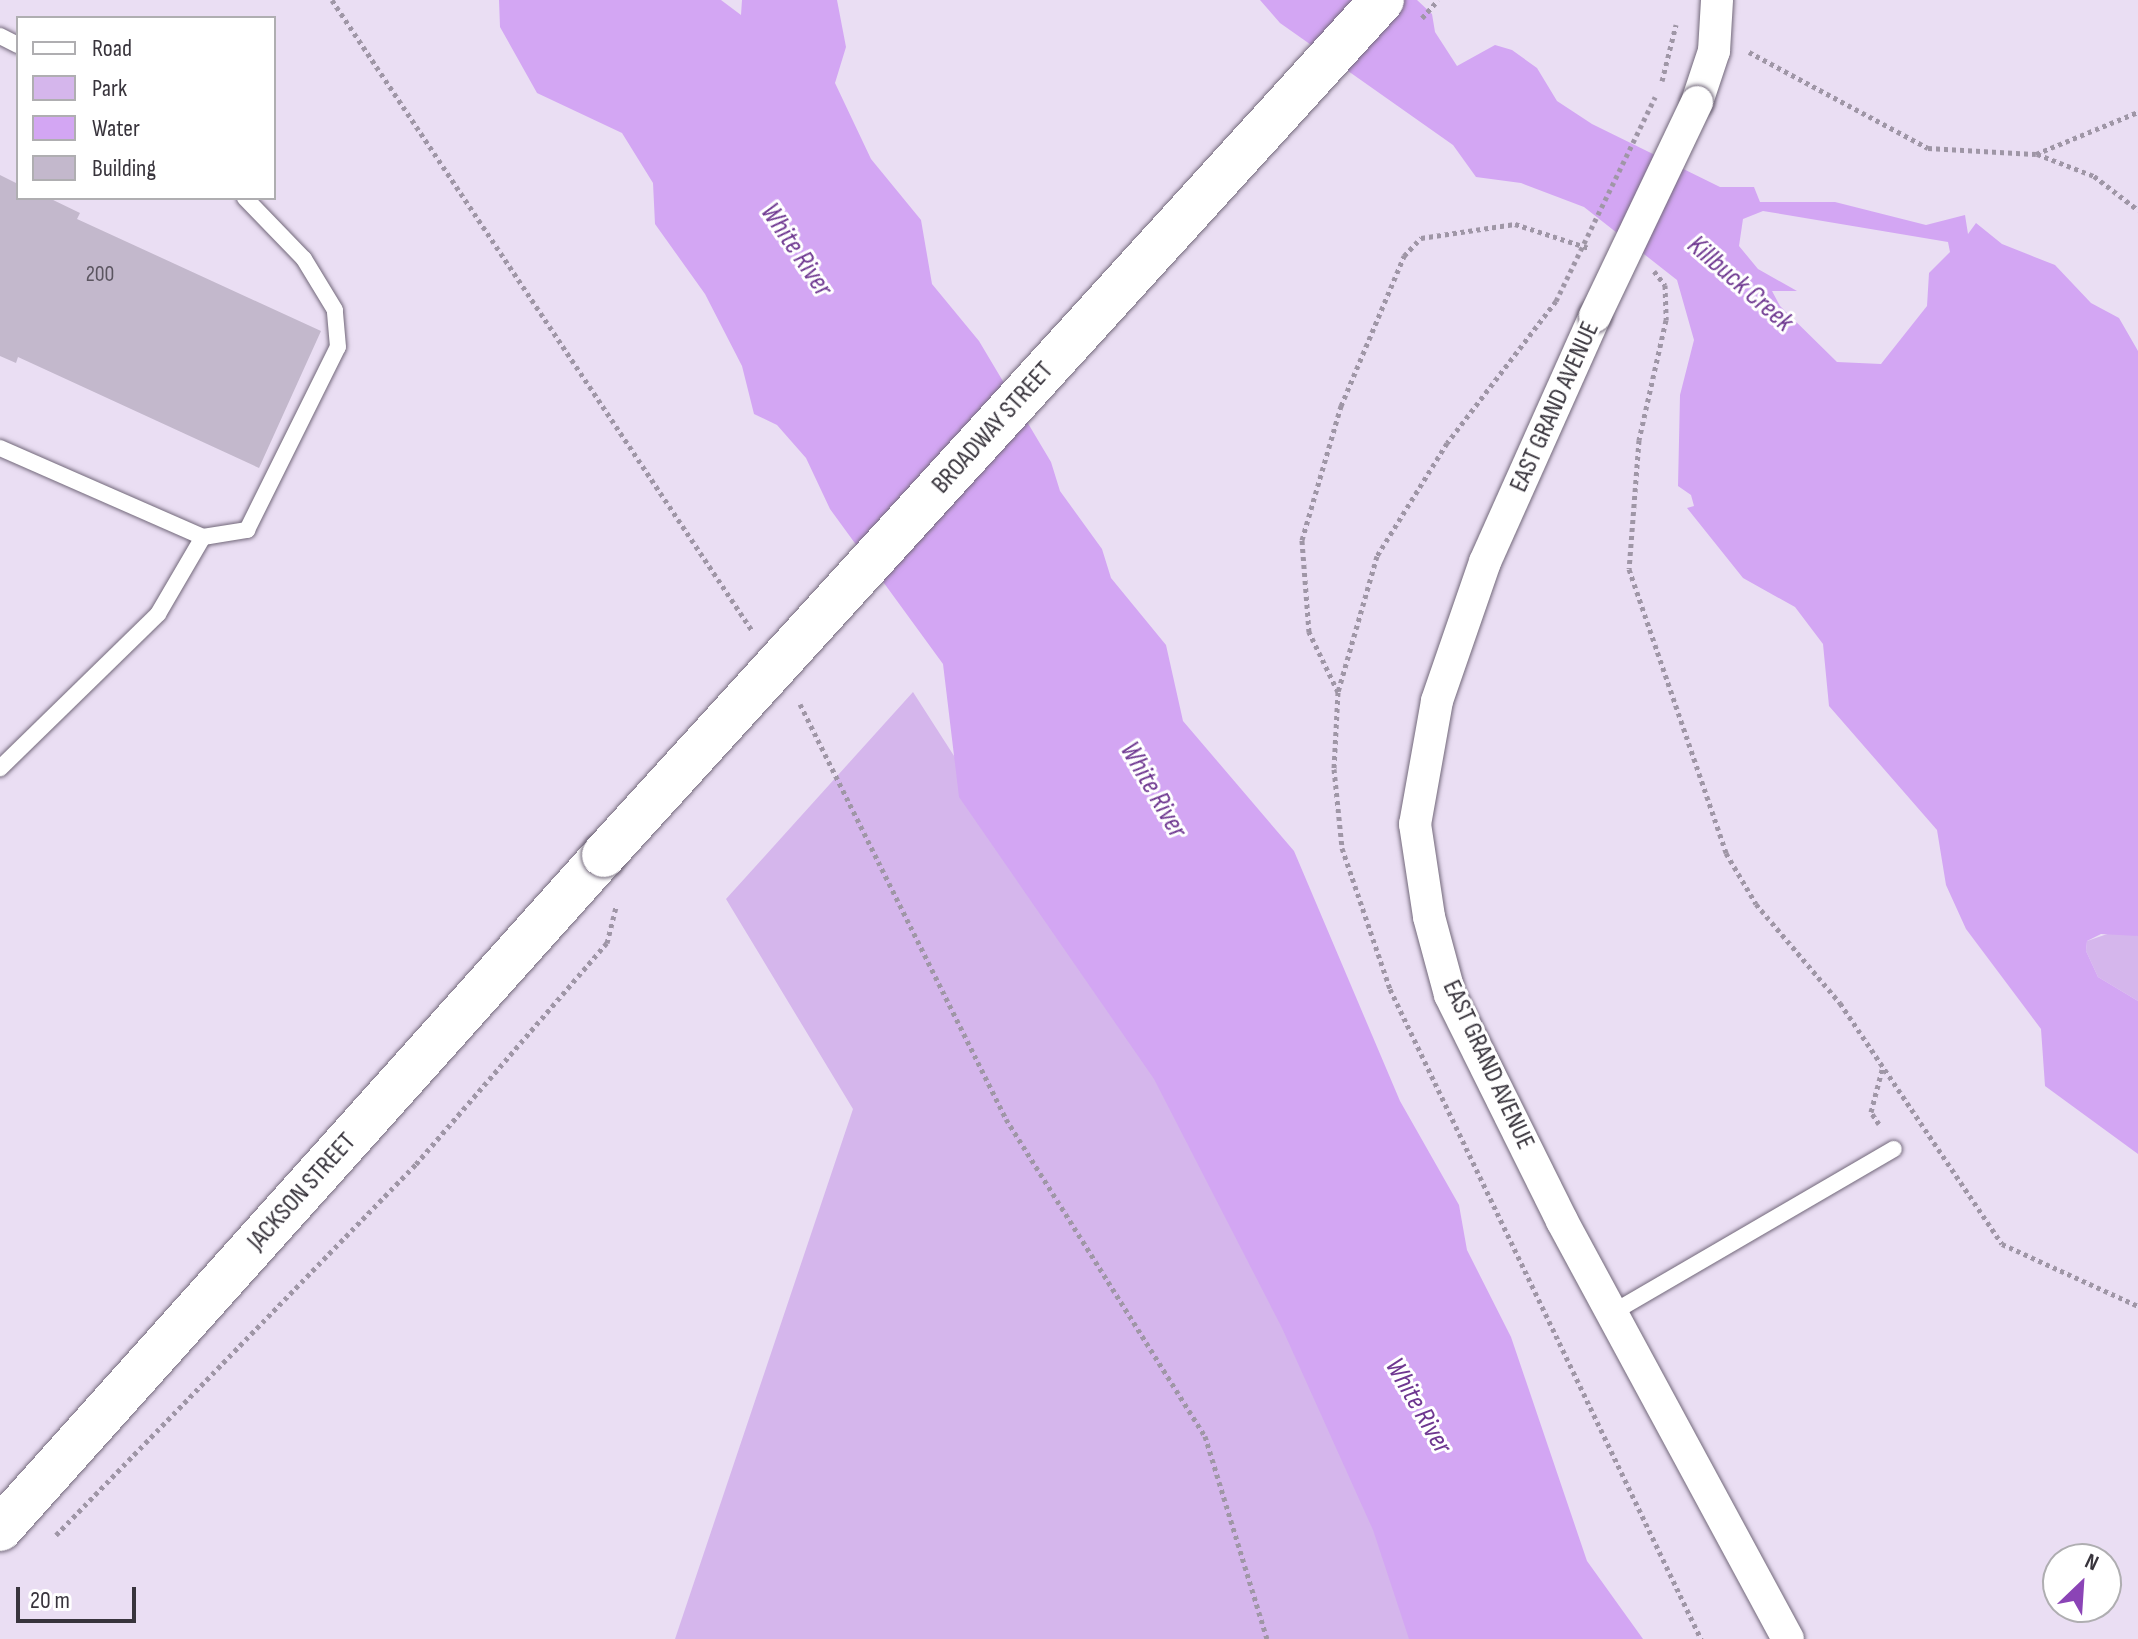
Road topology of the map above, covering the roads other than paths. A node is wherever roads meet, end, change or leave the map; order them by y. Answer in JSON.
{"nodes":[{"id":1,"x":1382,"y":0,"type":"edge"},
{"id":2,"x":1717,"y":0,"type":"edge"},
{"id":3,"x":247,"y":200,"type":"edge"},
{"id":4,"x":0,"y":448,"type":"edge"},
{"id":5,"x":203,"y":537,"type":"junction"},
{"id":6,"x":0,"y":768,"type":"edge"},
{"id":7,"x":604,"y":855,"type":"joint"},
{"id":8,"x":1894,"y":1149,"type":"road end"},
{"id":9,"x":1612,"y":1313,"type":"junction"},
{"id":10,"x":0,"y":1529,"type":"edge"},
{"id":11,"x":1788,"y":1639,"type":"edge"}],
"edges":[{"from":1,"to":7,"type":"main road","name":"BROADWAY STREET","bridge":true},
{"from":2,"to":9,"type":"street","name":"EAST GRAND AVENUE","bridge":true},
{"from":3,"to":5,"type":"lane"},
{"from":4,"to":5,"type":"lane"},
{"from":5,"to":6,"type":"lane"},
{"from":7,"to":10,"type":"main road","name":"JACKSON STREET"},
{"from":8,"to":9,"type":"lane"},
{"from":9,"to":11,"type":"street","name":"EAST GRAND AVENUE"}]}
